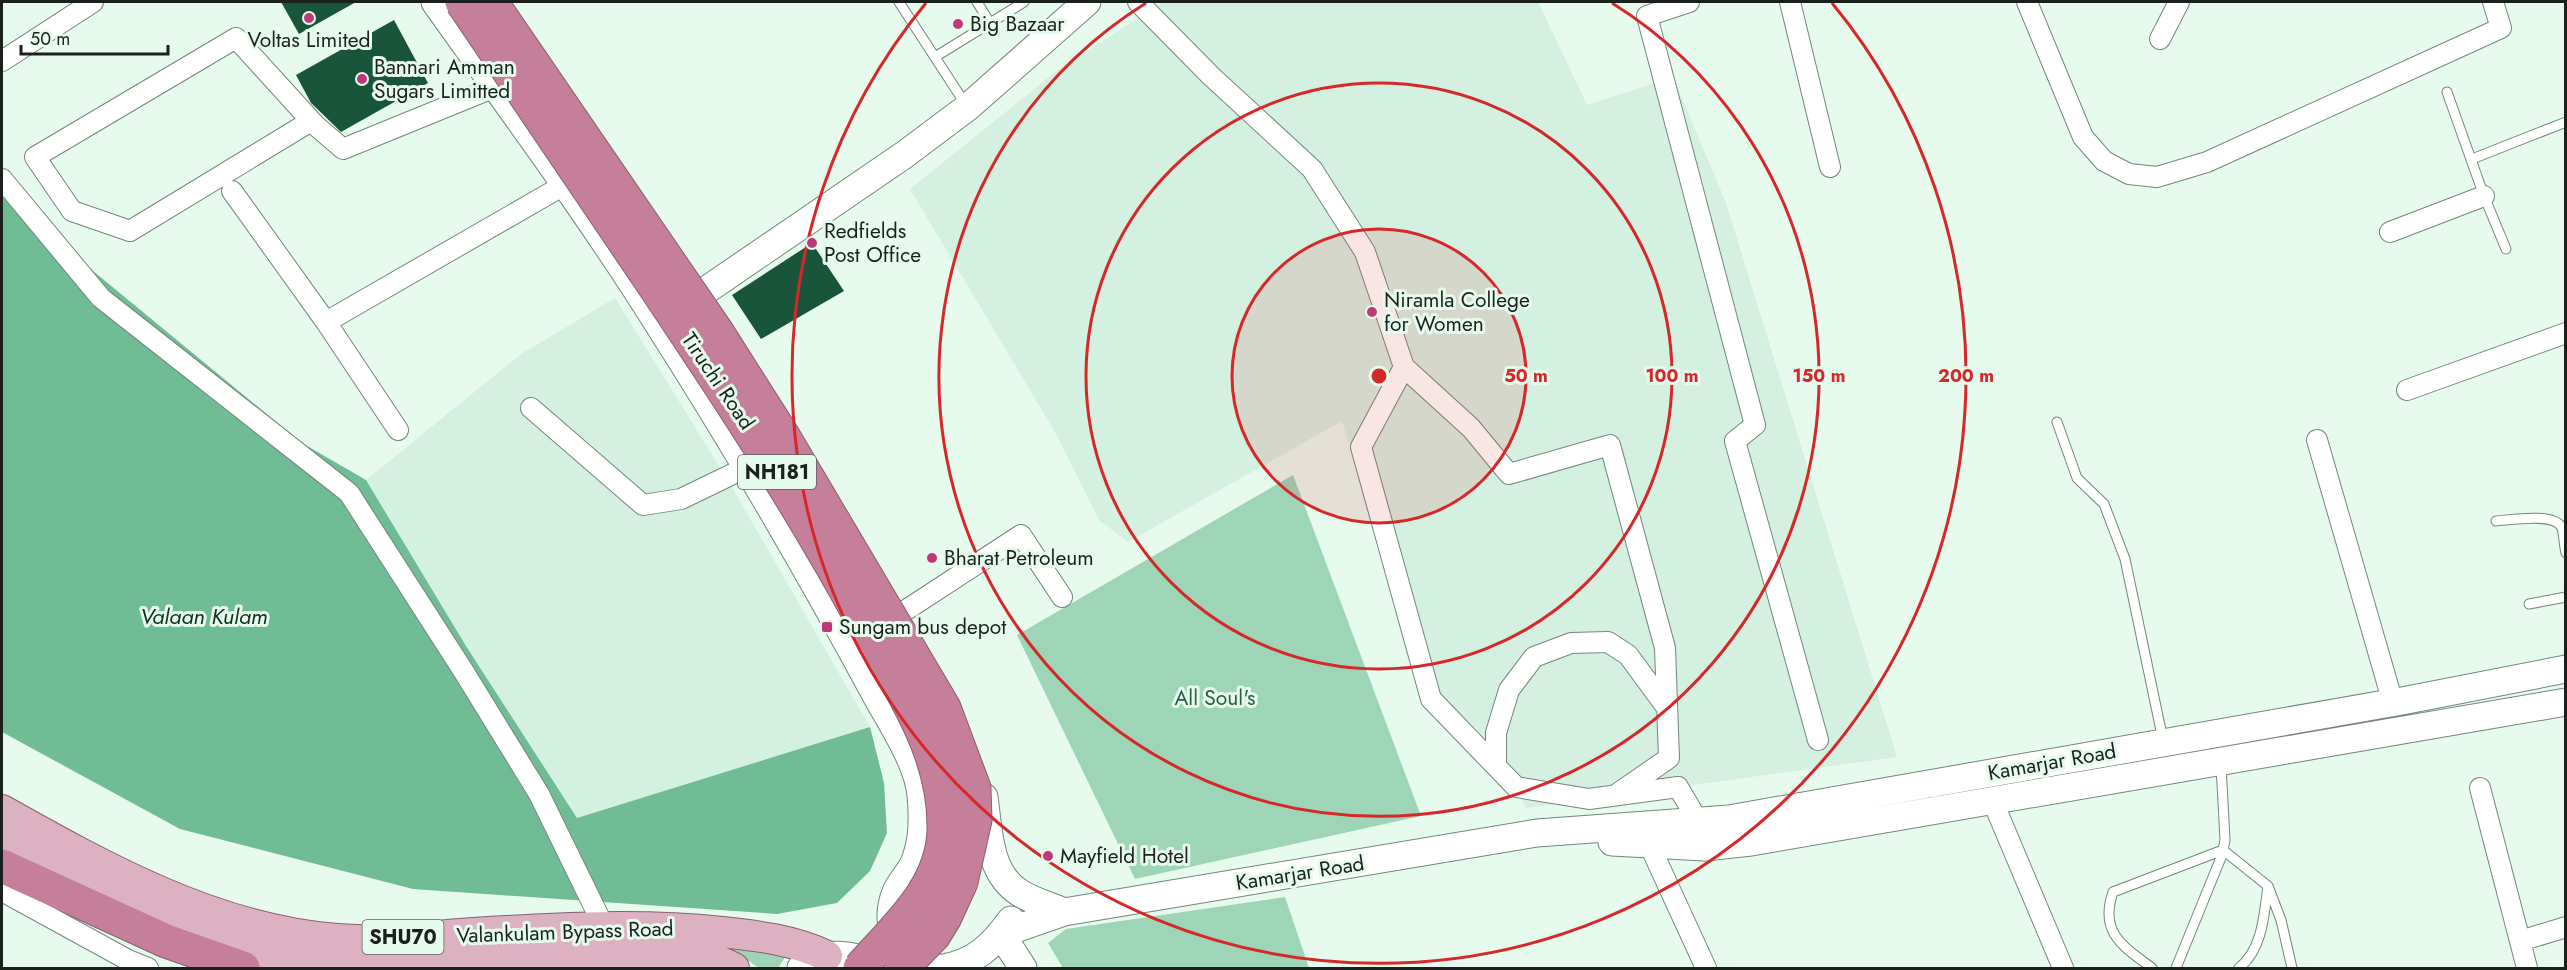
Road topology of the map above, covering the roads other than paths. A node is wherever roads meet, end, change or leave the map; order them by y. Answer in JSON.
{"nodes":[{"id":1,"x":93,"y":2,"type":"edge"},
{"id":2,"x":435,"y":2,"type":"edge"},
{"id":3,"x":462,"y":2,"type":"edge"},
{"id":4,"x":491,"y":2,"type":"edge"},
{"id":5,"x":510,"y":2,"type":"edge"},
{"id":6,"x":899,"y":2,"type":"edge"},
{"id":7,"x":977,"y":2,"type":"edge"},
{"id":8,"x":1138,"y":2,"type":"edge"},
{"id":9,"x":1689,"y":2,"type":"edge"},
{"id":10,"x":1790,"y":2,"type":"edge"},
{"id":11,"x":2027,"y":2,"type":"edge"},
{"id":12,"x":2179,"y":2,"type":"edge"},
{"id":13,"x":2493,"y":2,"type":"edge"},
{"id":14,"x":1018,"y":3,"type":"edge"},
{"id":15,"x":1073,"y":10,"type":"edge"},
{"id":16,"x":990,"y":23,"type":"junction"},
{"id":17,"x":2160,"y":39,"type":"dead end"},
{"id":18,"x":934,"y":57,"type":"junction"},
{"id":19,"x":2,"y":62,"type":"edge"},
{"id":20,"x":495,"y":87,"type":"junction"},
{"id":21,"x":2447,"y":92,"type":"dead end"},
{"id":22,"x":968,"y":107,"type":"junction"},
{"id":23,"x":311,"y":122,"type":"junction"},
{"id":24,"x":2565,"y":122,"type":"edge"},
{"id":25,"x":2472,"y":159,"type":"junction"},
{"id":26,"x":1830,"y":167,"type":"dead end"},
{"id":27,"x":2,"y":179,"type":"edge"},
{"id":28,"x":564,"y":185,"type":"junction"},
{"id":29,"x":232,"y":191,"type":"dead end"},
{"id":30,"x":2484,"y":195,"type":"junction"},
{"id":31,"x":2390,"y":232,"type":"dead end"},
{"id":32,"x":2506,"y":249,"type":"dead end"},
{"id":33,"x":705,"y":291,"type":"junction"},
{"id":34,"x":326,"y":322,"type":"junction"},
{"id":35,"x":2565,"y":333,"type":"edge"},
{"id":36,"x":1404,"y":368,"type":"junction"},
{"id":37,"x":2407,"y":390,"type":"dead end"},
{"id":38,"x":531,"y":408,"type":"dead end"},
{"id":39,"x":2057,"y":422,"type":"dead end"},
{"id":40,"x":398,"y":430,"type":"dead end"},
{"id":41,"x":2317,"y":440,"type":"dead end"},
{"id":42,"x":747,"y":467,"type":"junction"},
{"id":43,"x":2496,"y":521,"type":"dead end"},
{"id":44,"x":2565,"y":553,"type":"edge"},
{"id":45,"x":1062,"y":597,"type":"dead end"},
{"id":46,"x":2565,"y":597,"type":"edge"},
{"id":47,"x":2529,"y":604,"type":"dead end"},
{"id":48,"x":903,"y":612,"type":"junction"},
{"id":49,"x":2565,"y":669,"type":"edge"},
{"id":50,"x":2565,"y":702,"type":"edge"},
{"id":51,"x":2393,"y":703,"type":"junction"},
{"id":52,"x":1667,"y":708,"type":"junction"},
{"id":53,"x":1818,"y":740,"type":"dead end"},
{"id":54,"x":2164,"y":743,"type":"junction"},
{"id":55,"x":2221,"y":763,"type":"junction"},
{"id":56,"x":1496,"y":766,"type":"junction"},
{"id":57,"x":2480,"y":789,"type":"dead end"},
{"id":58,"x":1614,"y":796,"type":"junction"},
{"id":59,"x":1994,"y":802,"type":"junction"},
{"id":60,"x":2,"y":810,"type":"edge"},
{"id":61,"x":1698,"y":821,"type":"junction"},
{"id":62,"x":1536,"y":833,"type":"junction"},
{"id":63,"x":2,"y":838,"type":"edge"},
{"id":64,"x":1649,"y":844,"type":"junction"},
{"id":65,"x":2223,"y":850,"type":"junction"},
{"id":66,"x":916,"y":861,"type":"junction"},
{"id":67,"x":2,"y":866,"type":"edge"},
{"id":68,"x":1003,"y":877,"type":"junction"},
{"id":69,"x":2268,"y":886,"type":"junction"},
{"id":70,"x":2,"y":891,"type":"edge"},
{"id":71,"x":892,"y":906,"type":"junction"},
{"id":72,"x":1064,"y":912,"type":"junction"},
{"id":73,"x":604,"y":927,"type":"junction"},
{"id":74,"x":2565,"y":927,"type":"edge"},
{"id":75,"x":1001,"y":934,"type":"junction"},
{"id":76,"x":2520,"y":941,"type":"junction"},
{"id":77,"x":834,"y":962,"type":"edge"},
{"id":78,"x":148,"y":969,"type":"edge"},
{"id":79,"x":243,"y":969,"type":"edge"},
{"id":80,"x":734,"y":969,"type":"edge"},
{"id":81,"x":877,"y":969,"type":"edge"},
{"id":82,"x":902,"y":969,"type":"edge"},
{"id":83,"x":938,"y":969,"type":"edge"},
{"id":84,"x":943,"y":969,"type":"edge"},
{"id":85,"x":1023,"y":969,"type":"edge"},
{"id":86,"x":1706,"y":969,"type":"edge"},
{"id":87,"x":2063,"y":969,"type":"edge"},
{"id":88,"x":2152,"y":969,"type":"edge"},
{"id":89,"x":2176,"y":969,"type":"edge"},
{"id":90,"x":2239,"y":969,"type":"edge"},
{"id":91,"x":2292,"y":969,"type":"edge"},
{"id":92,"x":2527,"y":969,"type":"edge"}],
"edges":[{"from":1,"to":19,"type":"street"},
{"from":2,"to":20,"type":"street","name":"Tiruchi Road","number":"NH181"},
{"from":3,"to":77,"type":"highway","name":"Tiruchi Road","number":"NH181","bridge":true},
{"from":4,"to":82,"type":"highway","name":"Tiruchi Road","number":"NH181","bridge":true},
{"from":5,"to":33,"type":"street"},
{"from":6,"to":18,"type":"lane"},
{"from":7,"to":16,"type":"lane"},
{"from":8,"to":36,"type":"street"},
{"from":9,"to":53,"type":"street"},
{"from":10,"to":26,"type":"street"},
{"from":11,"to":13,"type":"street"},
{"from":12,"to":17,"type":"street"},
{"from":14,"to":16,"type":"lane"},
{"from":15,"to":22,"type":"street"},
{"from":16,"to":18,"type":"lane"},
{"from":18,"to":22,"type":"lane"},
{"from":20,"to":23,"type":"street"},
{"from":20,"to":28,"type":"street","name":"Tiruchi Road","number":"NH181"},
{"from":21,"to":25,"type":"lane"},
{"from":22,"to":33,"type":"street"},
{"from":23,"to":23,"type":"street"},
{"from":24,"to":25,"type":"lane"},
{"from":25,"to":30,"type":"lane"},
{"from":27,"to":73,"type":"street"},
{"from":28,"to":34,"type":"street"},
{"from":28,"to":42,"type":"street","name":"Tiruchi Road","number":"NH181"},
{"from":29,"to":34,"type":"street"},
{"from":30,"to":31,"type":"street"},
{"from":30,"to":32,"type":"lane"},
{"from":33,"to":48,"type":"street"},
{"from":34,"to":40,"type":"street"},
{"from":35,"to":37,"type":"street"},
{"from":36,"to":52,"type":"street"},
{"from":36,"to":56,"type":"street"},
{"from":38,"to":42,"type":"street"},
{"from":39,"to":54,"type":"lane"},
{"from":41,"to":51,"type":"street"},
{"from":42,"to":66,"type":"street","name":"Tiruchi Road","number":"NH181"},
{"from":43,"to":44,"type":"lane"},
{"from":45,"to":48,"type":"street"},
{"from":46,"to":47,"type":"lane"},
{"from":48,"to":68,"type":"street"},
{"from":49,"to":51,"type":"street","name":"Kamarjar Road"},
{"from":50,"to":55,"type":"street","name":"Kamarjar Road"},
{"from":51,"to":54,"type":"street","name":"Kamarjar Road"},
{"from":52,"to":56,"type":"street"},
{"from":52,"to":58,"type":"street"},
{"from":54,"to":61,"type":"street","name":"Kamarjar Road"},
{"from":55,"to":59,"type":"street","name":"Kamarjar Road"},
{"from":55,"to":65,"type":"lane"},
{"from":56,"to":58,"type":"street"},
{"from":57,"to":76,"type":"street"},
{"from":58,"to":61,"type":"street"},
{"from":59,"to":64,"type":"street","name":"Kamarjar Road"},
{"from":59,"to":87,"type":"street"},
{"from":60,"to":73,"type":"main road","name":"Valankulam Bypass Road","number":"SHU70"},
{"from":61,"to":62,"type":"street","name":"Kamarjar Road"},
{"from":62,"to":64,"type":"street","name":"Kamarjar Road"},
{"from":62,"to":72,"type":"street","name":"Kamarjar Road"},
{"from":63,"to":80,"type":"main road","name":"Valankulam Bypass Road","number":"SHU70"},
{"from":64,"to":86,"type":"street"},
{"from":65,"to":69,"type":"lane"},
{"from":65,"to":88,"type":"lane"},
{"from":65,"to":89,"type":"lane"},
{"from":66,"to":68,"type":"street"},
{"from":66,"to":71,"type":"street","name":"Tiruchi Road","number":"NH181"},
{"from":67,"to":79,"type":"highway"},
{"from":68,"to":72,"type":"street"},
{"from":68,"to":75,"type":"street"},
{"from":69,"to":90,"type":"lane"},
{"from":69,"to":91,"type":"lane"},
{"from":70,"to":78,"type":"street"},
{"from":71,"to":77,"type":"street","name":"Tiruchi Road"},
{"from":71,"to":83,"type":"street"},
{"from":72,"to":75,"type":"street","name":"Kamarjar Road"},
{"from":73,"to":77,"type":"main road","name":"Valankulam Bypass Road","number":"SHU70"},
{"from":74,"to":76,"type":"street"},
{"from":75,"to":84,"type":"street"},
{"from":75,"to":85,"type":"street"},
{"from":76,"to":92,"type":"street"},
{"from":77,"to":81,"type":"street"}]}
